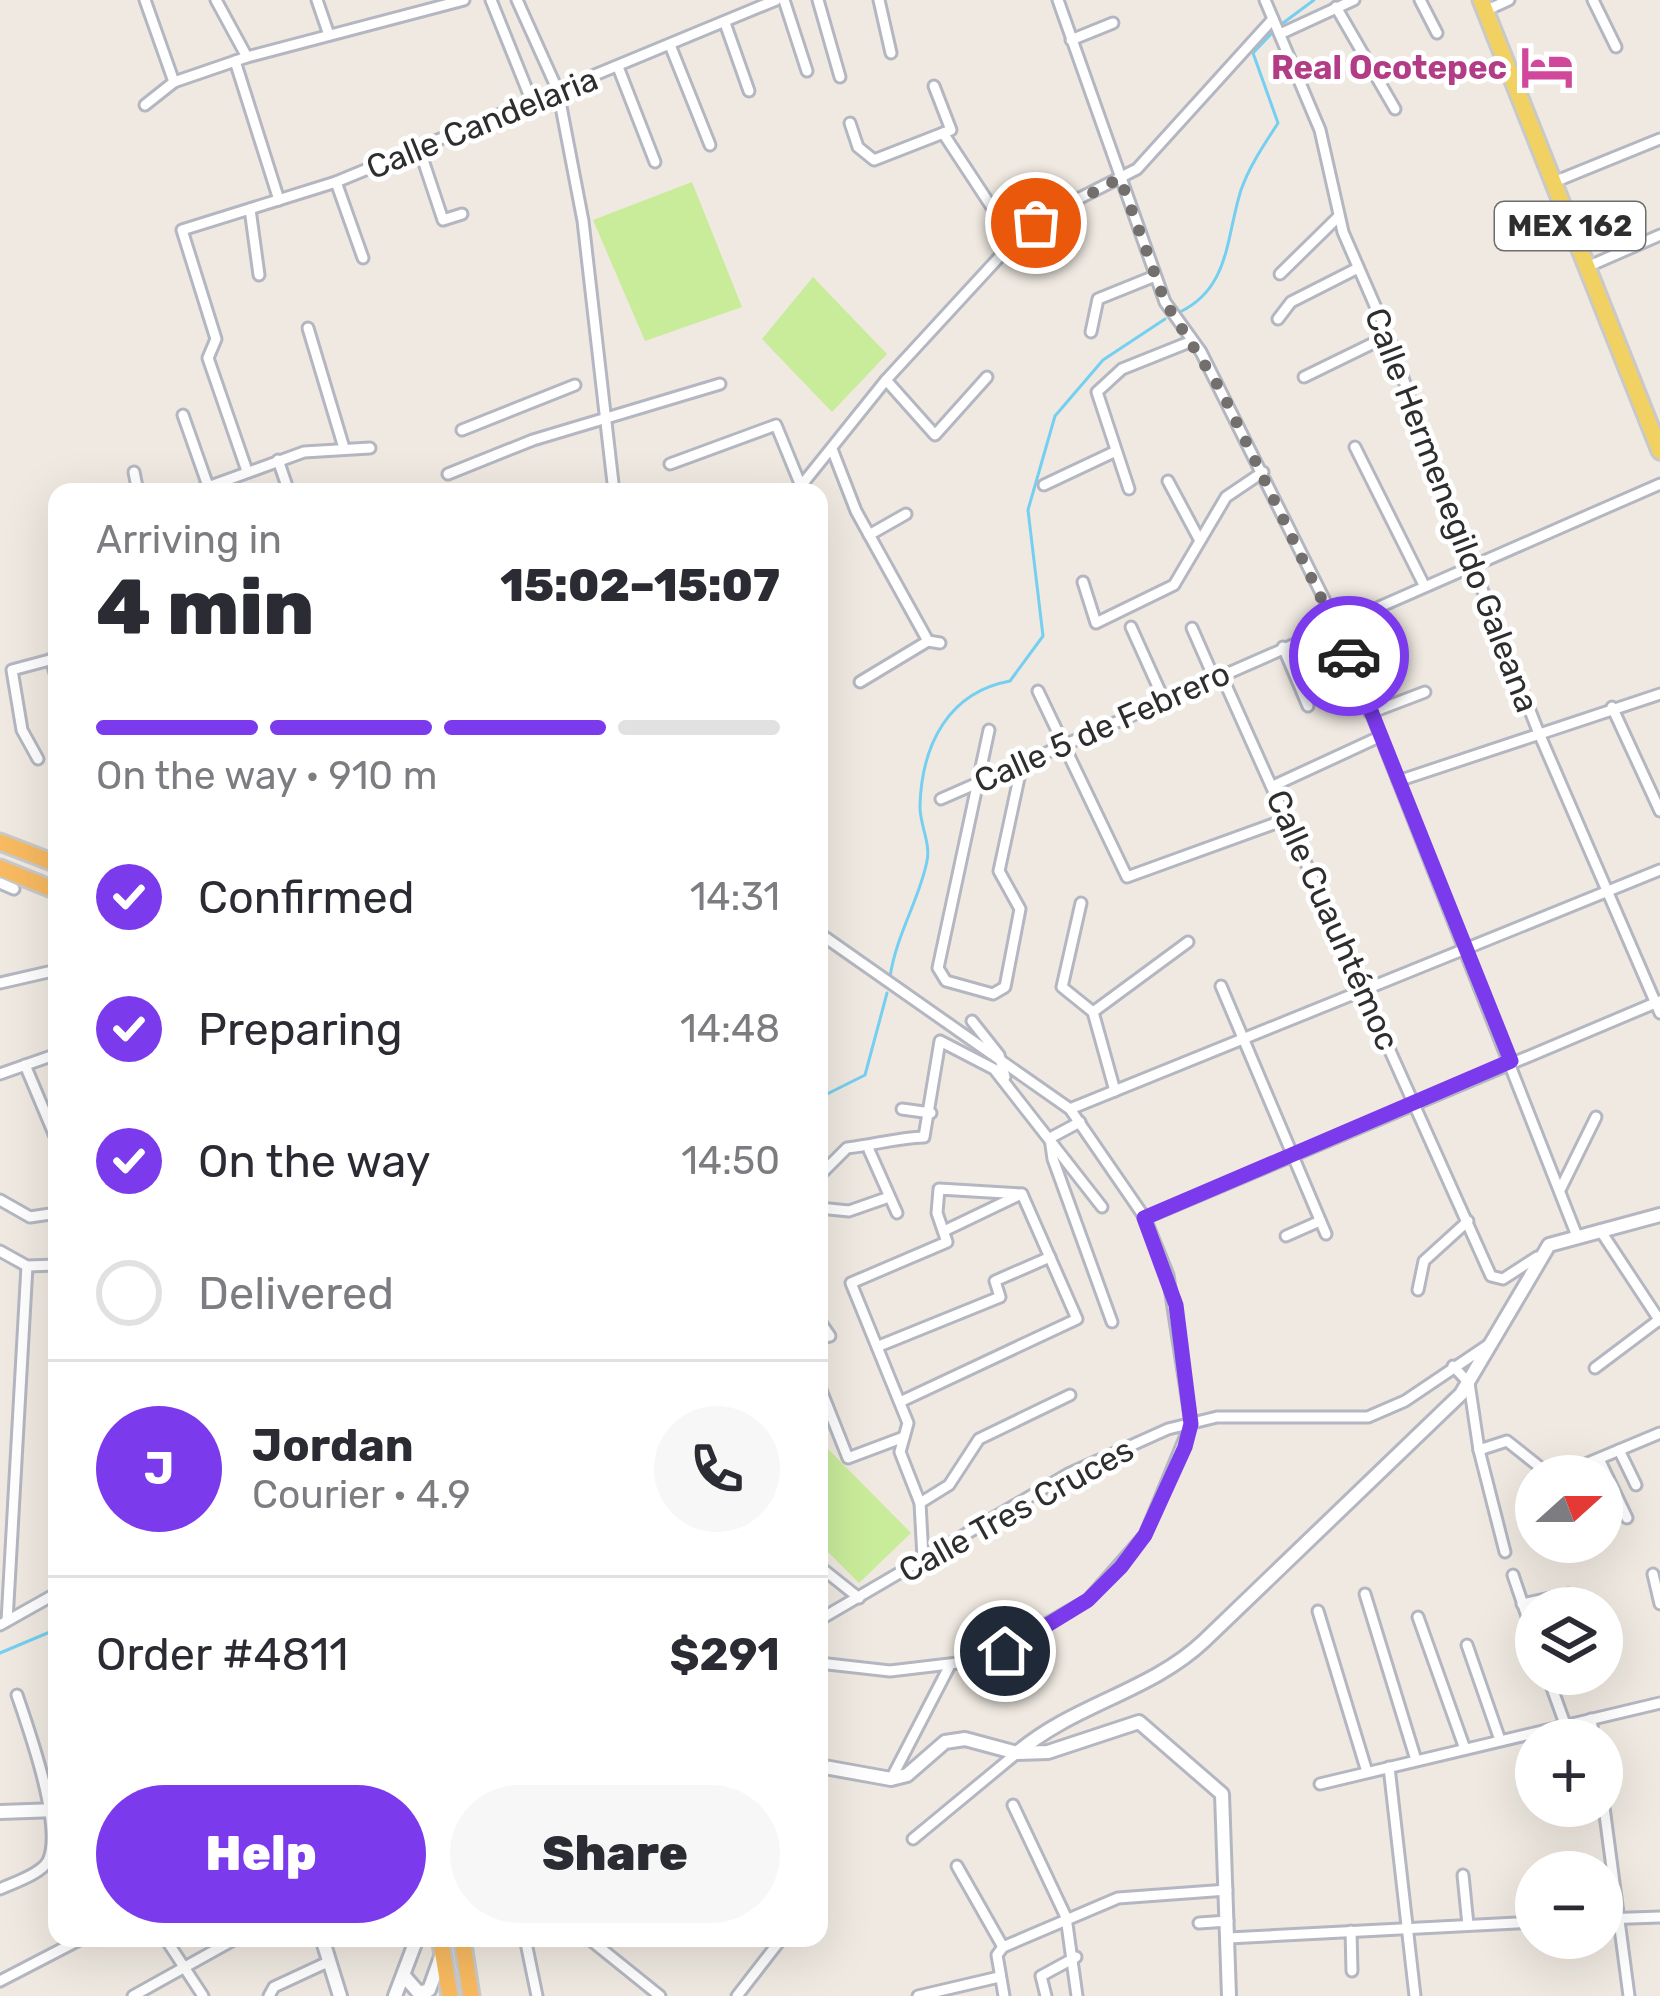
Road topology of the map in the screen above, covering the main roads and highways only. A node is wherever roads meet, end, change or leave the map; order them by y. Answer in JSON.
{"nodes":[{"id":1,"x":1483,"y":5,"type":"edge"},
{"id":2,"x":1660,"y":451,"type":"edge"},
{"id":3,"x":0,"y":842,"type":"edge"},
{"id":4,"x":48,"y":861,"type":"edge"},
{"id":5,"x":0,"y":868,"type":"edge"},
{"id":6,"x":48,"y":887,"type":"edge"},
{"id":7,"x":441,"y":1947,"type":"edge"},
{"id":8,"x":463,"y":1947,"type":"edge"},
{"id":9,"x":450,"y":1996,"type":"edge"},
{"id":10,"x":471,"y":1996,"type":"edge"}],
"edges":[{"from":1,"to":2,"type":"main road","number":"MEX 162"},
{"from":3,"to":4,"type":"highway"},
{"from":5,"to":6,"type":"highway"},
{"from":7,"to":9,"type":"highway"},
{"from":8,"to":10,"type":"highway"}]}
